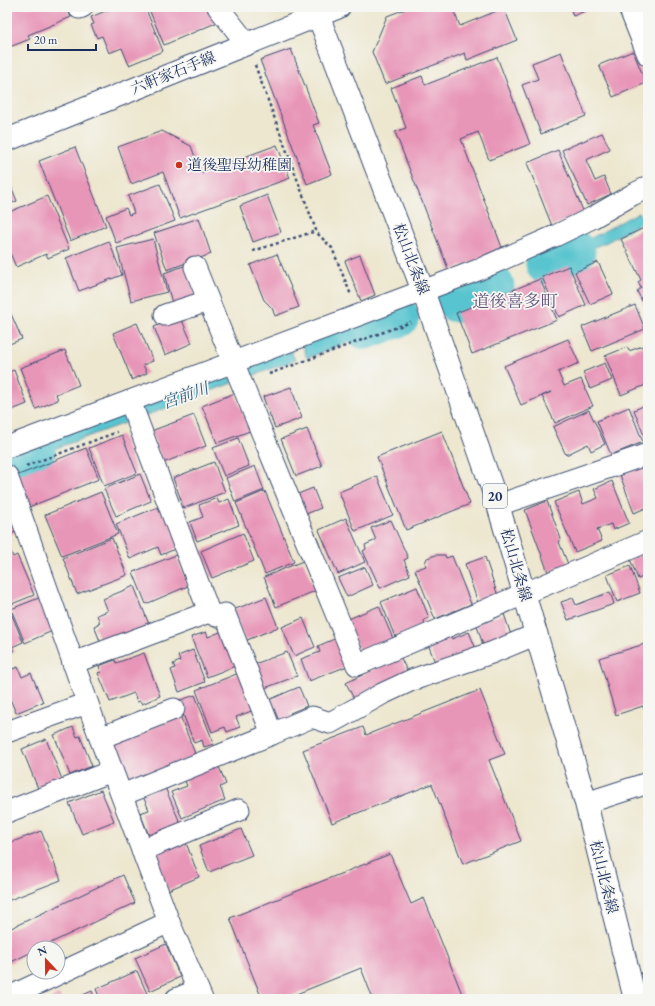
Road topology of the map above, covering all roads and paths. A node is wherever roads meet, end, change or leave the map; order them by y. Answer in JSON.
{"nodes":[{"id":1,"x":218,"y":7,"type":"edge"},
{"id":2,"x":339,"y":7,"type":"edge"},
{"id":3,"x":629,"y":7,"type":"edge"},
{"id":4,"x":315,"y":11,"type":"edge"},
{"id":5,"x":247,"y":44,"type":"junction"},
{"id":6,"x":648,"y":55,"type":"edge"},
{"id":7,"x":7,"y":140,"type":"edge"},
{"id":8,"x":648,"y":187,"type":"edge"},
{"id":9,"x":316,"y":231,"type":"junction"},
{"id":10,"x":253,"y":251,"type":"dead end"},
{"id":11,"x":195,"y":267,"type":"dead end"},
{"id":12,"x":423,"y":291,"type":"junction"},
{"id":13,"x":208,"y":301,"type":"junction"},
{"id":14,"x":165,"y":315,"type":"dead end"},
{"id":15,"x":360,"y":315,"type":"junction"},
{"id":16,"x":432,"y":315,"type":"junction"},
{"id":17,"x":233,"y":362,"type":"junction"},
{"id":18,"x":242,"y":384,"type":"junction"},
{"id":19,"x":130,"y":401,"type":"junction"},
{"id":20,"x":138,"y":424,"type":"junction"},
{"id":21,"x":7,"y":447,"type":"edge"},
{"id":22,"x":648,"y":454,"type":"edge"},
{"id":23,"x":14,"y":472,"type":"edge"},
{"id":24,"x":498,"y":505,"type":"junction"},
{"id":25,"x":648,"y":541,"type":"edge"},
{"id":26,"x":524,"y":593,"type":"junction"},
{"id":27,"x":210,"y":612,"type":"junction"},
{"id":28,"x":537,"y":634,"type":"junction"},
{"id":29,"x":73,"y":663,"type":"junction"},
{"id":30,"x":88,"y":703,"type":"junction"},
{"id":31,"x":174,"y":709,"type":"dead end"},
{"id":32,"x":7,"y":732,"type":"edge"},
{"id":33,"x":272,"y":734,"type":"junction"},
{"id":34,"x":100,"y":738,"type":"junction"},
{"id":35,"x":112,"y":771,"type":"junction"},
{"id":36,"x":648,"y":783,"type":"edge"},
{"id":37,"x":122,"y":795,"type":"junction"},
{"id":38,"x":586,"y":803,"type":"junction"},
{"id":39,"x":238,"y":810,"type":"dead end"},
{"id":40,"x":7,"y":812,"type":"edge"},
{"id":41,"x":142,"y":850,"type":"junction"},
{"id":42,"x":169,"y":922,"type":"junction"},
{"id":43,"x":200,"y":994,"type":"edge"},
{"id":44,"x":7,"y":998,"type":"edge"},
{"id":45,"x":176,"y":999,"type":"edge"},
{"id":46,"x":635,"y":999,"type":"edge"}],
"edges":[{"from":1,"to":5,"type":"street"},
{"from":2,"to":4,"type":"main road","name":"六軒家石手線"},
{"from":3,"to":6,"type":"street"},
{"from":4,"to":5,"type":"main road","name":"六軒家石手線"},
{"from":4,"to":12,"type":"main road","name":"松山北条線","number":"20"},
{"from":5,"to":7,"type":"main road","name":"六軒家石手線"},
{"from":5,"to":9,"type":"path"},
{"from":8,"to":12,"type":"street"},
{"from":9,"to":10,"type":"path"},
{"from":9,"to":15,"type":"path"},
{"from":11,"to":13,"type":"street"},
{"from":12,"to":15,"type":"street"},
{"from":12,"to":16,"type":"main road","name":"松山北条線","number":"20"},
{"from":13,"to":14,"type":"street"},
{"from":13,"to":17,"type":"street"},
{"from":15,"to":17,"type":"street"},
{"from":16,"to":18,"type":"path"},
{"from":16,"to":24,"type":"main road","name":"松山北条線","number":"20"},
{"from":17,"to":18,"type":"street"},
{"from":17,"to":19,"type":"street"},
{"from":18,"to":26,"type":"street"},
{"from":19,"to":20,"type":"street"},
{"from":19,"to":21,"type":"street"},
{"from":20,"to":23,"type":"path"},
{"from":20,"to":27,"type":"street"},
{"from":22,"to":24,"type":"street"},
{"from":23,"to":29,"type":"street"},
{"from":24,"to":26,"type":"main road","name":"松山北条線","number":"20"},
{"from":25,"to":26,"type":"street"},
{"from":26,"to":28,"type":"main road","name":"松山北条線","number":"20"},
{"from":27,"to":29,"type":"street"},
{"from":27,"to":33,"type":"street"},
{"from":28,"to":33,"type":"street"},
{"from":28,"to":38,"type":"main road","name":"松山北条線","number":"20"},
{"from":29,"to":30,"type":"street"},
{"from":30,"to":32,"type":"street"},
{"from":30,"to":34,"type":"street"},
{"from":31,"to":34,"type":"street"},
{"from":33,"to":37,"type":"street"},
{"from":34,"to":35,"type":"street"},
{"from":35,"to":37,"type":"street"},
{"from":35,"to":40,"type":"street"},
{"from":36,"to":38,"type":"street"},
{"from":37,"to":41,"type":"street"},
{"from":38,"to":46,"type":"main road","name":"松山北条線","number":"20"},
{"from":39,"to":41,"type":"street"},
{"from":41,"to":42,"type":"street"},
{"from":42,"to":43,"type":"street"},
{"from":42,"to":44,"type":"street"},
{"from":43,"to":45,"type":"street"}]}
